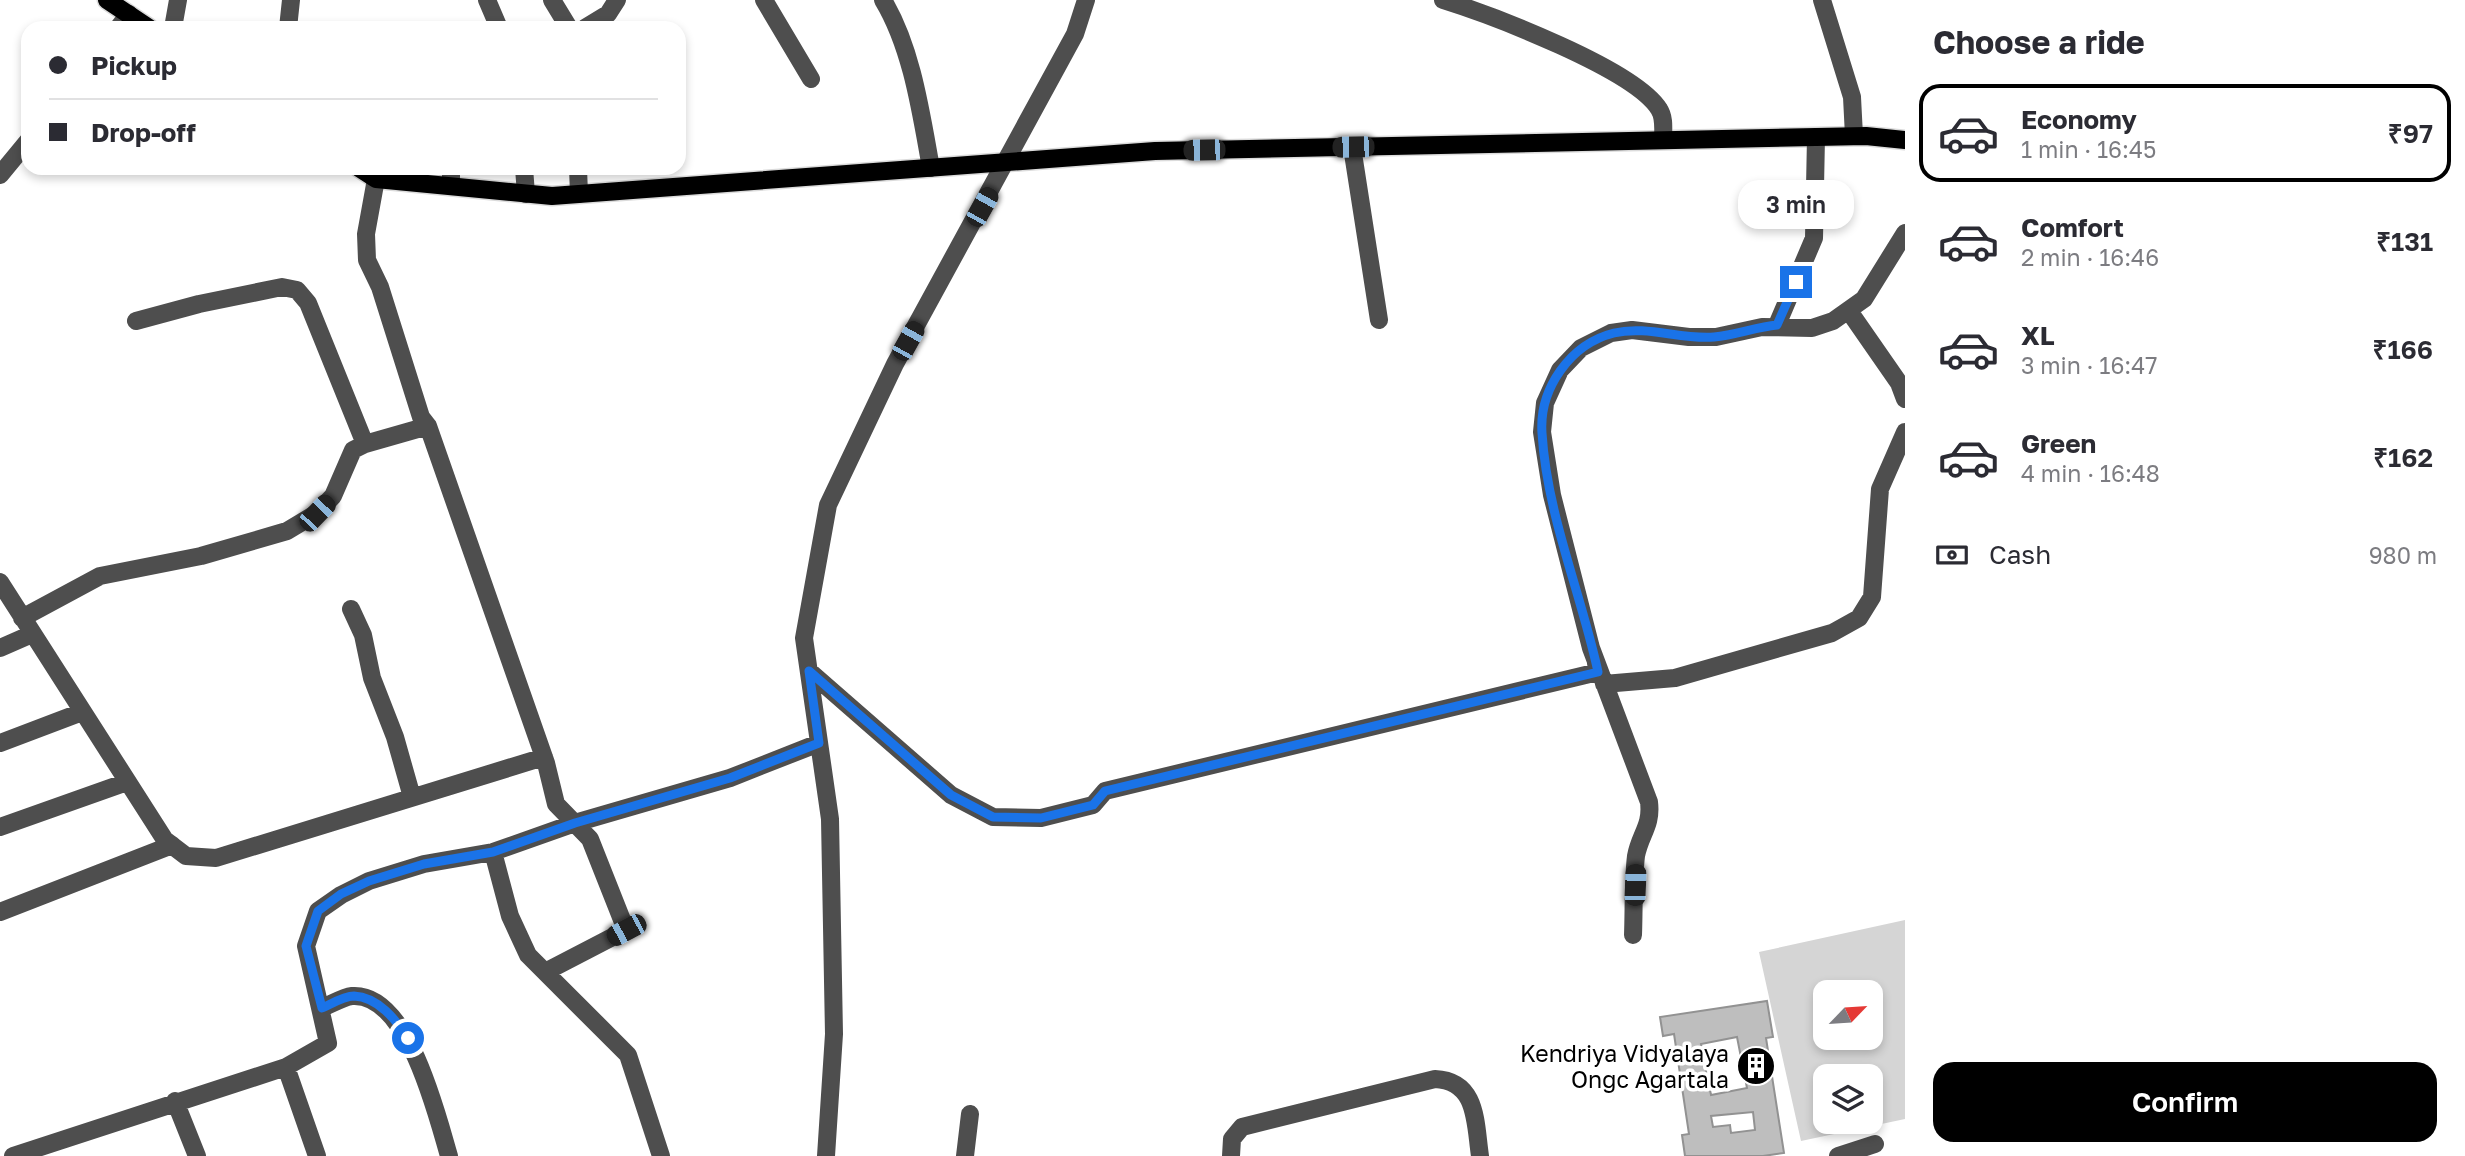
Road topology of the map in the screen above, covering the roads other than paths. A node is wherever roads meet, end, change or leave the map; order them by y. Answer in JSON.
{"nodes":[{"id":1,"x":107,"y":0,"type":"edge"},
{"id":2,"x":178,"y":0,"type":"edge"},
{"id":3,"x":291,"y":0,"type":"edge"},
{"id":4,"x":487,"y":0,"type":"edge"},
{"id":5,"x":552,"y":0,"type":"edge"},
{"id":6,"x":617,"y":0,"type":"edge"},
{"id":7,"x":764,"y":0,"type":"edge"},
{"id":8,"x":883,"y":0,"type":"edge"},
{"id":9,"x":1086,"y":0,"type":"edge"},
{"id":10,"x":1443,"y":0,"type":"edge"},
{"id":11,"x":1822,"y":0,"type":"edge"},
{"id":12,"x":124,"y":21,"type":"edge"},
{"id":13,"x":174,"y":21,"type":"edge"},
{"id":14,"x":289,"y":21,"type":"edge"},
{"id":15,"x":496,"y":21,"type":"edge"},
{"id":16,"x":565,"y":21,"type":"edge"},
{"id":17,"x":596,"y":21,"type":"edge"},
{"id":18,"x":811,"y":79,"type":"dead end"},
{"id":19,"x":1854,"y":136,"type":"junction"},
{"id":20,"x":1816,"y":137,"type":"junction"},
{"id":21,"x":1663,"y":140,"type":"junction"},
{"id":22,"x":1905,"y":140,"type":"edge"},
{"id":23,"x":1353,"y":147,"type":"junction"},
{"id":24,"x":21,"y":150,"type":"edge"},
{"id":25,"x":1007,"y":162,"type":"junction"},
{"id":26,"x":931,"y":168,"type":"junction"},
{"id":27,"x":0,"y":175,"type":"edge"},
{"id":28,"x":370,"y":175,"type":"edge"},
{"id":29,"x":451,"y":175,"type":"edge"},
{"id":30,"x":525,"y":175,"type":"edge"},
{"id":31,"x":578,"y":175,"type":"edge"},
{"id":32,"x":376,"y":179,"type":"junction"},
{"id":33,"x":451,"y":187,"type":"junction"},
{"id":34,"x":526,"y":194,"type":"junction"},
{"id":35,"x":579,"y":194,"type":"junction"},
{"id":36,"x":1905,"y":233,"type":"edge"},
{"id":37,"x":1849,"y":312,"type":"junction"},
{"id":38,"x":1379,"y":320,"type":"dead end"},
{"id":39,"x":136,"y":321,"type":"dead end"},
{"id":40,"x":1777,"y":325,"type":"junction"},
{"id":41,"x":1905,"y":399,"type":"edge"},
{"id":42,"x":428,"y":426,"type":"junction"},
{"id":43,"x":1905,"y":432,"type":"edge"},
{"id":44,"x":365,"y":444,"type":"junction"},
{"id":45,"x":0,"y":582,"type":"edge"},
{"id":46,"x":351,"y":609,"type":"dead end"},
{"id":47,"x":27,"y":626,"type":"junction"},
{"id":48,"x":0,"y":648,"type":"edge"},
{"id":49,"x":1596,"y":663,"type":"junction"},
{"id":50,"x":809,"y":671,"type":"junction"},
{"id":51,"x":1604,"y":684,"type":"junction"},
{"id":52,"x":82,"y":712,"type":"junction"},
{"id":53,"x":0,"y":743,"type":"edge"},
{"id":54,"x":819,"y":743,"type":"junction"},
{"id":55,"x":544,"y":757,"type":"junction"},
{"id":56,"x":127,"y":782,"type":"junction"},
{"id":57,"x":412,"y":797,"type":"junction"},
{"id":58,"x":575,"y":823,"type":"junction"},
{"id":59,"x":0,"y":827,"type":"edge"},
{"id":60,"x":165,"y":840,"type":"junction"},
{"id":61,"x":493,"y":852,"type":"junction"},
{"id":62,"x":0,"y":912,"type":"edge"},
{"id":63,"x":1633,"y":935,"type":"dead end"},
{"id":64,"x":547,"y":971,"type":"junction"},
{"id":65,"x":322,"y":1008,"type":"junction"},
{"id":66,"x":286,"y":1067,"type":"junction"},
{"id":67,"x":175,"y":1101,"type":"junction"},
{"id":68,"x":970,"y":1114,"type":"dead end"},
{"id":69,"x":1875,"y":1144,"type":"dead end"},
{"id":70,"x":13,"y":1156,"type":"edge"},
{"id":71,"x":197,"y":1156,"type":"edge"},
{"id":72,"x":317,"y":1156,"type":"edge"},
{"id":73,"x":449,"y":1156,"type":"edge"},
{"id":74,"x":661,"y":1156,"type":"edge"},
{"id":75,"x":826,"y":1156,"type":"edge"},
{"id":76,"x":965,"y":1156,"type":"edge"},
{"id":77,"x":1231,"y":1156,"type":"edge"},
{"id":78,"x":1480,"y":1156,"type":"edge"},
{"id":79,"x":1838,"y":1156,"type":"edge"}],
"edges":[{"from":1,"to":12,"type":"main road"},
{"from":2,"to":13,"type":"street"},
{"from":3,"to":14,"type":"street"},
{"from":4,"to":15,"type":"street"},
{"from":5,"to":16,"type":"street"},
{"from":6,"to":17,"type":"street"},
{"from":7,"to":18,"type":"street"},
{"from":8,"to":26,"type":"street"},
{"from":9,"to":25,"type":"street"},
{"from":10,"to":21,"type":"street"},
{"from":11,"to":19,"type":"street"},
{"from":19,"to":20,"type":"main road"},
{"from":19,"to":22,"type":"main road"},
{"from":20,"to":21,"type":"main road"},
{"from":20,"to":40,"type":"street"},
{"from":21,"to":23,"type":"main road"},
{"from":23,"to":25,"type":"main road"},
{"from":23,"to":38,"type":"street"},
{"from":24,"to":27,"type":"street"},
{"from":25,"to":26,"type":"main road"},
{"from":25,"to":50,"type":"street"},
{"from":26,"to":35,"type":"main road"},
{"from":28,"to":32,"type":"main road"},
{"from":29,"to":33,"type":"street"},
{"from":30,"to":34,"type":"street"},
{"from":31,"to":35,"type":"street"},
{"from":32,"to":33,"type":"main road"},
{"from":32,"to":42,"type":"street"},
{"from":33,"to":34,"type":"main road"},
{"from":34,"to":35,"type":"main road"},
{"from":36,"to":37,"type":"street"},
{"from":37,"to":40,"type":"street"},
{"from":37,"to":41,"type":"street"},
{"from":39,"to":44,"type":"street"},
{"from":40,"to":49,"type":"street"},
{"from":42,"to":44,"type":"street"},
{"from":42,"to":55,"type":"street"},
{"from":43,"to":51,"type":"street"},
{"from":44,"to":47,"type":"street"},
{"from":45,"to":47,"type":"street"},
{"from":46,"to":57,"type":"street"},
{"from":47,"to":48,"type":"street"},
{"from":47,"to":52,"type":"street"},
{"from":49,"to":50,"type":"street"},
{"from":49,"to":51,"type":"street"},
{"from":50,"to":54,"type":"street"},
{"from":51,"to":63,"type":"street"},
{"from":52,"to":53,"type":"street"},
{"from":52,"to":56,"type":"street"},
{"from":54,"to":58,"type":"street"},
{"from":54,"to":75,"type":"street"},
{"from":55,"to":57,"type":"street"},
{"from":55,"to":58,"type":"street"},
{"from":56,"to":59,"type":"street"},
{"from":56,"to":60,"type":"street"},
{"from":57,"to":60,"type":"street"},
{"from":58,"to":61,"type":"street"},
{"from":58,"to":64,"type":"street"},
{"from":60,"to":62,"type":"street"},
{"from":61,"to":64,"type":"street"},
{"from":61,"to":65,"type":"street"},
{"from":64,"to":74,"type":"street"},
{"from":65,"to":66,"type":"street"},
{"from":65,"to":73,"type":"street"},
{"from":66,"to":67,"type":"street"},
{"from":66,"to":72,"type":"street"},
{"from":67,"to":70,"type":"street"},
{"from":67,"to":71,"type":"street"},
{"from":68,"to":76,"type":"street"},
{"from":69,"to":79,"type":"street"},
{"from":77,"to":78,"type":"street"}]}
